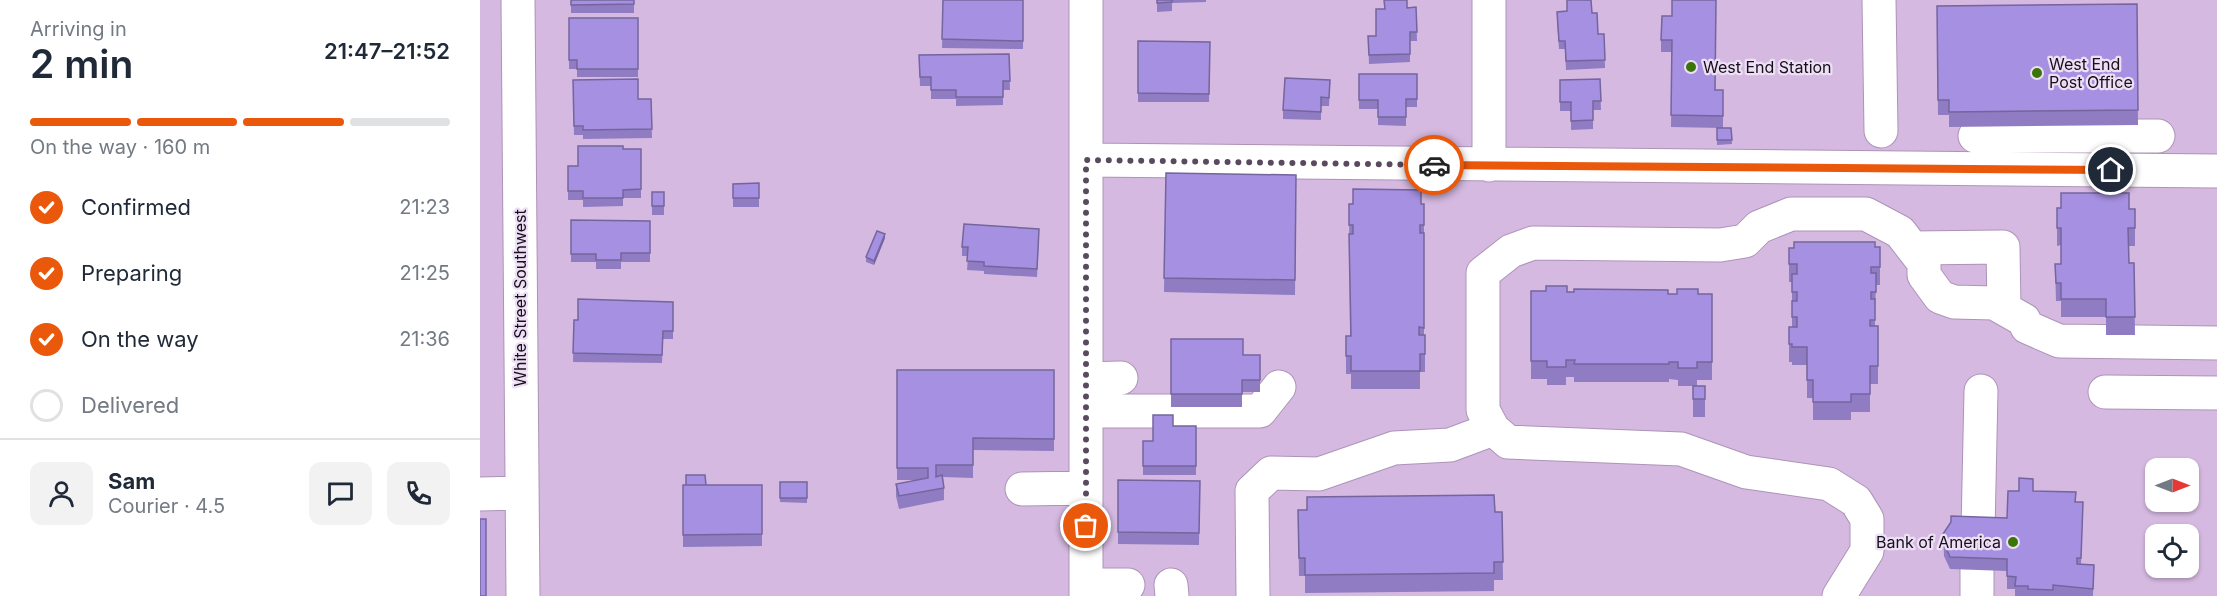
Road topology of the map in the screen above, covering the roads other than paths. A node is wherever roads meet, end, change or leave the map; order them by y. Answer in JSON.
{"nodes":[{"id":1,"x":518,"y":0,"type":"edge"},
{"id":2,"x":1086,"y":0,"type":"edge"},
{"id":3,"x":1489,"y":0,"type":"edge"},
{"id":4,"x":1879,"y":0,"type":"edge"},
{"id":5,"x":1881,"y":131,"type":"dead end"},
{"id":6,"x":1975,"y":136,"type":"edge"},
{"id":7,"x":2158,"y":151,"type":"junction"},
{"id":8,"x":1086,"y":160,"type":"junction"},
{"id":9,"x":1489,"y":165,"type":"junction"},
{"id":10,"x":2217,"y":171,"type":"edge"},
{"id":11,"x":1913,"y":248,"type":"junction"},
{"id":12,"x":2004,"y":308,"type":"junction"},
{"id":13,"x":2217,"y":343,"type":"edge"},
{"id":14,"x":1121,"y":378,"type":"dead end"},
{"id":15,"x":1086,"y":379,"type":"junction"},
{"id":16,"x":1280,"y":387,"type":"dead end"},
{"id":17,"x":1981,"y":391,"type":"dead end"},
{"id":18,"x":2105,"y":392,"type":"dead end"},
{"id":19,"x":2217,"y":393,"type":"edge"},
{"id":20,"x":1086,"y":411,"type":"junction"},
{"id":21,"x":1493,"y":429,"type":"junction"},
{"id":22,"x":1086,"y":488,"type":"junction"},
{"id":23,"x":1022,"y":489,"type":"dead end"},
{"id":24,"x":522,"y":493,"type":"junction"},
{"id":25,"x":480,"y":494,"type":"edge"},
{"id":26,"x":1978,"y":530,"type":"edge"},
{"id":27,"x":1128,"y":585,"type":"dead end"},
{"id":28,"x":1086,"y":590,"type":"edge"},
{"id":29,"x":523,"y":596,"type":"edge"},
{"id":30,"x":1252,"y":596,"type":"edge"},
{"id":31,"x":1839,"y":596,"type":"edge"}],
"edges":[{"from":1,"to":24,"type":"street","name":"White Street Southwest"},
{"from":2,"to":8,"type":"street"},
{"from":3,"to":9,"type":"street"},
{"from":4,"to":5,"type":"street"},
{"from":6,"to":7,"type":"street"},
{"from":7,"to":9,"type":"street"},
{"from":7,"to":10,"type":"street"},
{"from":8,"to":9,"type":"street"},
{"from":8,"to":15,"type":"street"},
{"from":11,"to":12,"type":"street"},
{"from":11,"to":12,"type":"street"},
{"from":11,"to":21,"type":"street"},
{"from":12,"to":13,"type":"street"},
{"from":14,"to":15,"type":"street"},
{"from":15,"to":20,"type":"street"},
{"from":16,"to":20,"type":"street"},
{"from":17,"to":26,"type":"street"},
{"from":18,"to":19,"type":"street"},
{"from":20,"to":22,"type":"street"},
{"from":21,"to":30,"type":"street"},
{"from":21,"to":31,"type":"street"},
{"from":22,"to":23,"type":"street"},
{"from":22,"to":28,"type":"street"},
{"from":24,"to":25,"type":"street"},
{"from":24,"to":29,"type":"street","name":"White Street Southwest"},
{"from":27,"to":28,"type":"street"}]}
